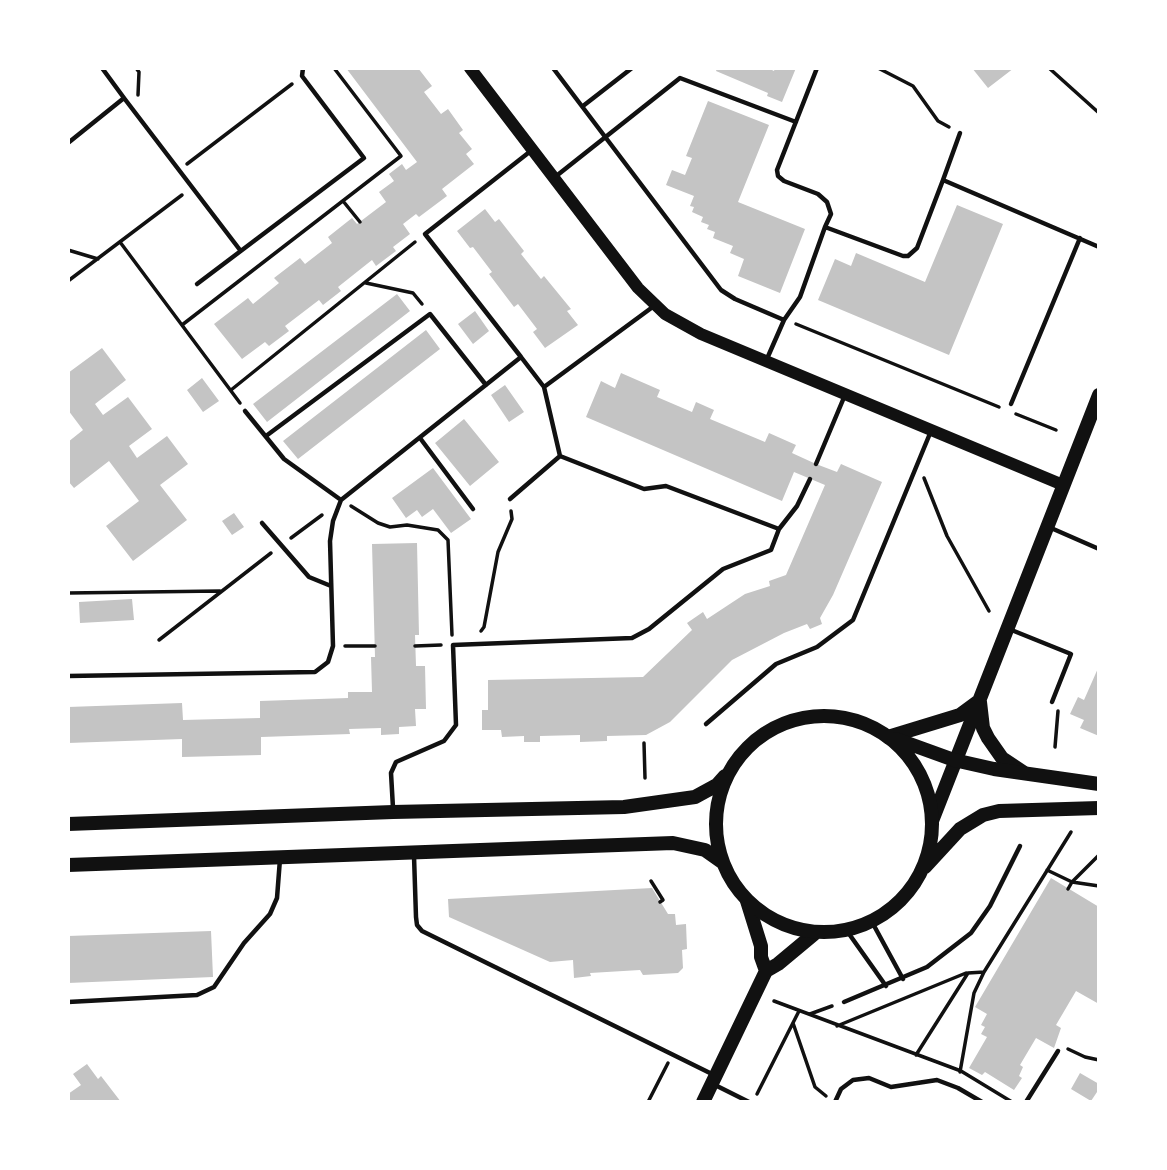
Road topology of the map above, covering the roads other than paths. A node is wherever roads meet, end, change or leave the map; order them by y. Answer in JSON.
{"nodes":[{"id":1,"x":102,"y":68,"type":"edge"},
{"id":2,"x":303,"y":68,"type":"edge"},
{"id":3,"x":470,"y":68,"type":"edge"},
{"id":4,"x":553,"y":68,"type":"edge"},
{"id":5,"x":632,"y":68,"type":"edge"},
{"id":6,"x":817,"y":68,"type":"edge"},
{"id":7,"x":124,"y":97,"type":"junction"},
{"id":8,"x":583,"y":106,"type":"junction"},
{"id":9,"x":796,"y":122,"type":"junction"},
{"id":10,"x":960,"y":134,"type":"road end"},
{"id":11,"x":606,"y":136,"type":"junction"},
{"id":12,"x":68,"y":143,"type":"edge"},
{"id":13,"x":532,"y":150,"type":"junction"},
{"id":14,"x":555,"y":178,"type":"junction"},
{"id":15,"x":943,"y":180,"type":"junction"},
{"id":16,"x":825,"y":227,"type":"junction"},
{"id":17,"x":1080,"y":238,"type":"junction"},
{"id":18,"x":1099,"y":247,"type":"edge"},
{"id":19,"x":240,"y":250,"type":"junction"},
{"id":20,"x":197,"y":284,"type":"dead end"},
{"id":21,"x":655,"y":305,"type":"junction"},
{"id":22,"x":784,"y":320,"type":"junction"},
{"id":23,"x":521,"y":358,"type":"junction"},
{"id":24,"x":766,"y":362,"type":"junction"},
{"id":25,"x":486,"y":386,"type":"junction"},
{"id":26,"x":544,"y":387,"type":"junction"},
{"id":27,"x":845,"y":394,"type":"junction"},
{"id":28,"x":1099,"y":395,"type":"edge"},
{"id":29,"x":1011,"y":404,"type":"dead end"},
{"id":30,"x":245,"y":411,"type":"road end"},
{"id":31,"x":932,"y":430,"type":"junction"},
{"id":32,"x":266,"y":436,"type":"junction"},
{"id":33,"x":420,"y":438,"type":"junction"},
{"id":34,"x":560,"y":456,"type":"junction"},
{"id":35,"x":816,"y":464,"type":"dead end"},
{"id":36,"x":810,"y":479,"type":"dead end"},
{"id":37,"x":1063,"y":485,"type":"junction"},
{"id":38,"x":510,"y":499,"type":"road end"},
{"id":39,"x":341,"y":500,"type":"junction"},
{"id":40,"x":473,"y":509,"type":"dead end"},
{"id":41,"x":262,"y":523,"type":"dead end"},
{"id":42,"x":1047,"y":526,"type":"junction"},
{"id":43,"x":779,"y":529,"type":"junction"},
{"id":44,"x":1099,"y":549,"type":"edge"},
{"id":45,"x":331,"y":586,"type":"junction"},
{"id":46,"x":1008,"y":629,"type":"junction"},
{"id":47,"x":68,"y":676,"type":"edge"},
{"id":48,"x":980,"y":700,"type":"junction"},
{"id":49,"x":1052,"y":702,"type":"road end"},
{"id":50,"x":706,"y":724,"type":"dead end"},
{"id":51,"x":888,"y":737,"type":"junction"},
{"id":52,"x":954,"y":760,"type":"junction"},
{"id":53,"x":728,"y":772,"type":"junction"},
{"id":54,"x":1023,"y":772,"type":"junction"},
{"id":55,"x":1099,"y":784,"type":"edge"},
{"id":56,"x":1099,"y":808,"type":"edge"},
{"id":57,"x":393,"y":812,"type":"junction"},
{"id":58,"x":932,"y":821,"type":"junction"},
{"id":59,"x":68,"y":824,"type":"edge"},
{"id":60,"x":1020,"y":846,"type":"dead end"},
{"id":61,"x":414,"y":853,"type":"junction"},
{"id":62,"x":280,"y":858,"type":"junction"},
{"id":63,"x":722,"y":862,"type":"junction"},
{"id":64,"x":68,"y":865,"type":"edge"},
{"id":65,"x":924,"y":869,"type":"junction"},
{"id":66,"x":747,"y":901,"type":"junction"},
{"id":67,"x":872,"y":922,"type":"junction"},
{"id":68,"x":847,"y":930,"type":"junction"},
{"id":69,"x":814,"y":934,"type":"junction"},
{"id":70,"x":766,"y":971,"type":"junction"},
{"id":71,"x":903,"y":979,"type":"junction"},
{"id":72,"x":886,"y":986,"type":"junction"},
{"id":73,"x":68,"y":1002,"type":"edge"},
{"id":74,"x":844,"y":1002,"type":"road end"},
{"id":75,"x":1058,"y":1051,"type":"road end"},
{"id":76,"x":714,"y":1080,"type":"junction"},
{"id":77,"x":703,"y":1102,"type":"edge"},
{"id":78,"x":751,"y":1102,"type":"edge"},
{"id":79,"x":835,"y":1102,"type":"edge"},
{"id":80,"x":982,"y":1102,"type":"edge"},
{"id":81,"x":1026,"y":1102,"type":"edge"}],
"edges":[{"from":1,"to":7,"type":"lane"},
{"from":2,"to":19,"type":"lane"},
{"from":3,"to":13,"type":"street"},
{"from":4,"to":8,"type":"lane"},
{"from":5,"to":8,"type":"lane"},
{"from":6,"to":9,"type":"lane"},
{"from":7,"to":12,"type":"lane"},
{"from":7,"to":19,"type":"lane"},
{"from":8,"to":11,"type":"lane"},
{"from":9,"to":11,"type":"lane"},
{"from":9,"to":16,"type":"lane"},
{"from":10,"to":15,"type":"lane"},
{"from":11,"to":14,"type":"lane"},
{"from":11,"to":22,"type":"lane"},
{"from":13,"to":14,"type":"street"},
{"from":13,"to":23,"type":"lane"},
{"from":14,"to":21,"type":"street"},
{"from":15,"to":16,"type":"lane"},
{"from":15,"to":17,"type":"lane"},
{"from":16,"to":22,"type":"lane"},
{"from":17,"to":18,"type":"lane"},
{"from":17,"to":29,"type":"lane"},
{"from":19,"to":20,"type":"lane"},
{"from":21,"to":24,"type":"street"},
{"from":21,"to":26,"type":"lane"},
{"from":22,"to":24,"type":"lane"},
{"from":23,"to":25,"type":"lane"},
{"from":23,"to":26,"type":"lane"},
{"from":24,"to":27,"type":"street"},
{"from":25,"to":32,"type":"lane"},
{"from":25,"to":33,"type":"lane"},
{"from":26,"to":34,"type":"lane"},
{"from":27,"to":31,"type":"street"},
{"from":27,"to":35,"type":"lane"},
{"from":28,"to":37,"type":"main road"},
{"from":30,"to":32,"type":"lane"},
{"from":31,"to":37,"type":"street"},
{"from":31,"to":50,"type":"lane"},
{"from":32,"to":39,"type":"lane"},
{"from":33,"to":39,"type":"lane"},
{"from":33,"to":40,"type":"lane"},
{"from":34,"to":38,"type":"lane"},
{"from":34,"to":43,"type":"lane"},
{"from":36,"to":43,"type":"lane"},
{"from":37,"to":42,"type":"main road"},
{"from":39,"to":45,"type":"lane"},
{"from":41,"to":45,"type":"lane"},
{"from":42,"to":44,"type":"lane"},
{"from":42,"to":46,"type":"main road"},
{"from":43,"to":57,"type":"lane"},
{"from":45,"to":47,"type":"lane"},
{"from":46,"to":48,"type":"main road"},
{"from":46,"to":49,"type":"lane"},
{"from":48,"to":51,"type":"main road"},
{"from":48,"to":52,"type":"main road"},
{"from":48,"to":54,"type":"main road"},
{"from":51,"to":52,"type":"main road"},
{"from":51,"to":53,"type":"main road"},
{"from":51,"to":58,"type":"main road"},
{"from":52,"to":54,"type":"main road"},
{"from":52,"to":58,"type":"main road"},
{"from":53,"to":57,"type":"main road"},
{"from":53,"to":63,"type":"main road"},
{"from":54,"to":55,"type":"main road"},
{"from":56,"to":65,"type":"main road"},
{"from":57,"to":59,"type":"main road"},
{"from":58,"to":65,"type":"main road"},
{"from":60,"to":71,"type":"lane"},
{"from":61,"to":62,"type":"main road"},
{"from":61,"to":63,"type":"main road"},
{"from":61,"to":76,"type":"lane"},
{"from":62,"to":64,"type":"main road"},
{"from":62,"to":73,"type":"lane"},
{"from":63,"to":66,"type":"main road"},
{"from":65,"to":67,"type":"main road"},
{"from":66,"to":69,"type":"main road"},
{"from":66,"to":70,"type":"main road"},
{"from":67,"to":68,"type":"main road"},
{"from":67,"to":71,"type":"lane"},
{"from":68,"to":69,"type":"main road"},
{"from":68,"to":72,"type":"lane"},
{"from":69,"to":70,"type":"main road"},
{"from":70,"to":76,"type":"main road"},
{"from":71,"to":72,"type":"lane"},
{"from":72,"to":74,"type":"lane"},
{"from":75,"to":81,"type":"lane"},
{"from":76,"to":77,"type":"main road"},
{"from":76,"to":78,"type":"lane"},
{"from":79,"to":80,"type":"lane"}]}
